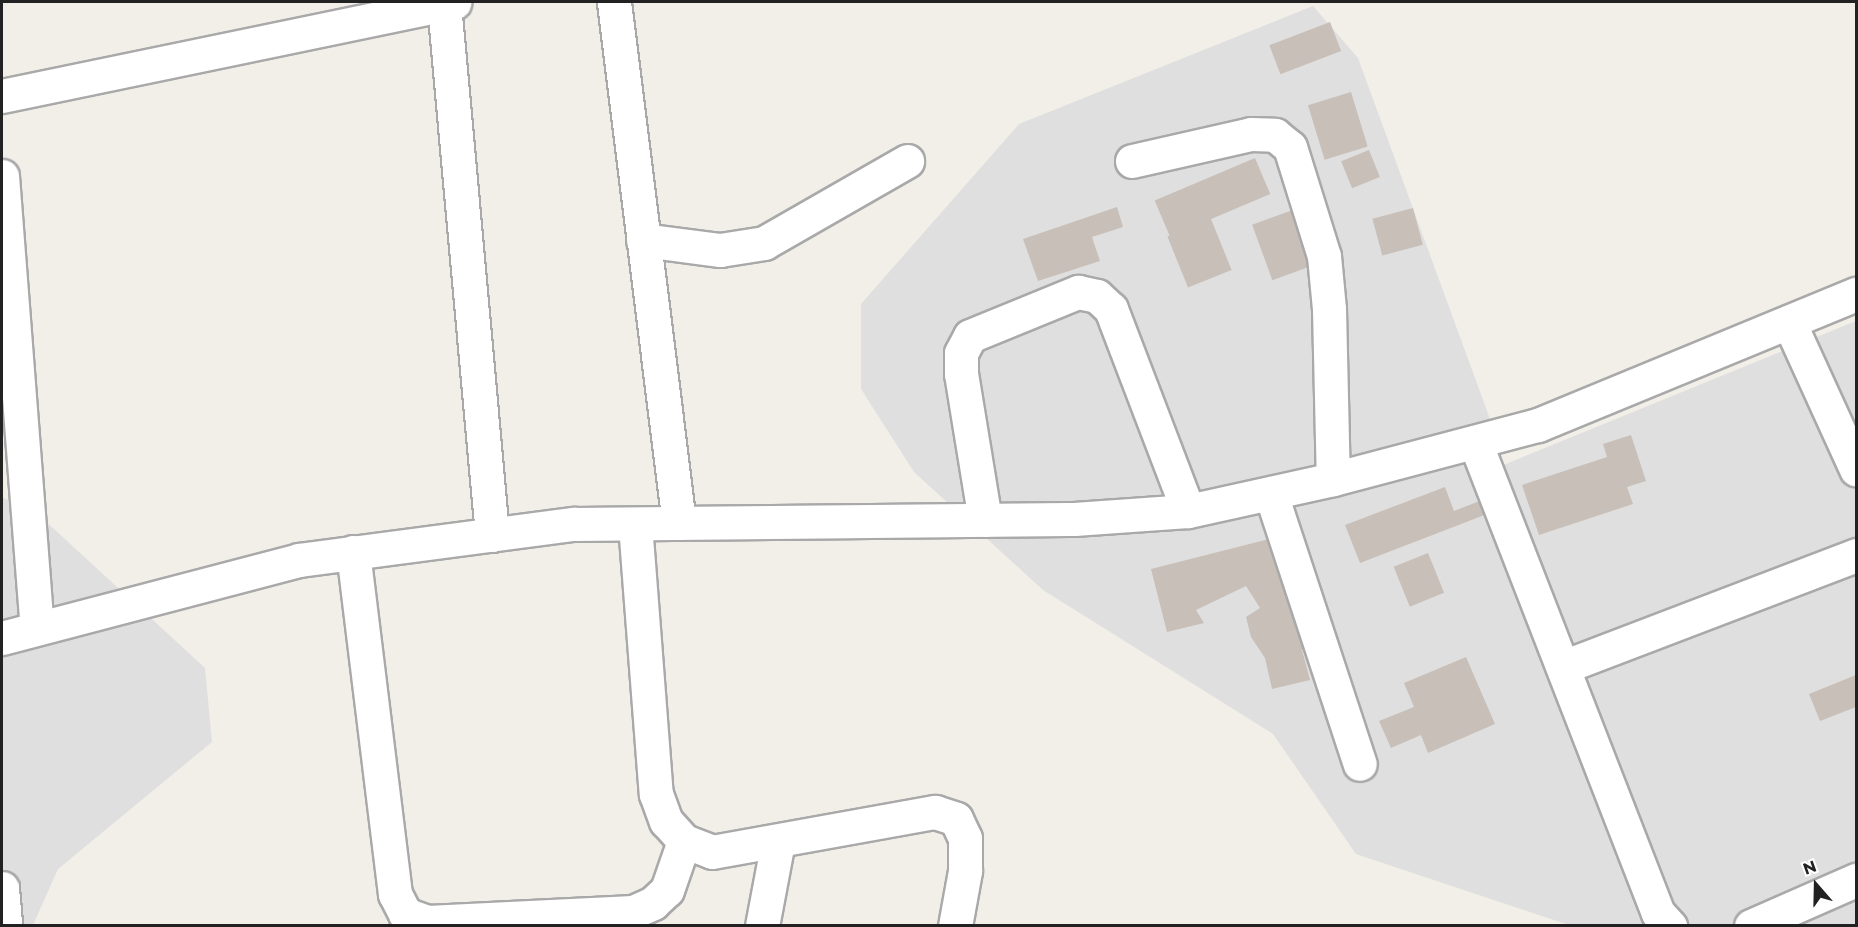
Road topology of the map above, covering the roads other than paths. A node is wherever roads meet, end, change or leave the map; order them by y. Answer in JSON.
{"nodes":[{"id":1,"x":614,"y":2,"type":"edge"},
{"id":2,"x":449,"y":3,"type":"edge"},
{"id":3,"x":2,"y":96,"type":"edge"},
{"id":4,"x":907,"y":161,"type":"dead end"},
{"id":5,"x":1132,"y":161,"type":"dead end"},
{"id":6,"x":2,"y":176,"type":"edge"},
{"id":7,"x":643,"y":240,"type":"junction"},
{"id":8,"x":1857,"y":294,"type":"edge"},
{"id":9,"x":1789,"y":322,"type":"junction"},
{"id":10,"x":1475,"y":442,"type":"junction"},
{"id":11,"x":12,"y":445,"type":"edge"},
{"id":12,"x":1857,"y":469,"type":"edge"},
{"id":13,"x":1333,"y":479,"type":"junction"},
{"id":14,"x":1272,"y":494,"type":"junction"},
{"id":15,"x":1188,"y":510,"type":"junction"},
{"id":16,"x":985,"y":520,"type":"junction"},
{"id":17,"x":679,"y":523,"type":"junction"},
{"id":18,"x":635,"y":524,"type":"junction"},
{"id":19,"x":492,"y":535,"type":"junction"},
{"id":20,"x":353,"y":552,"type":"junction"},
{"id":21,"x":1857,"y":555,"type":"edge"},
{"id":22,"x":37,"y":628,"type":"junction"},
{"id":23,"x":2,"y":638,"type":"edge"},
{"id":24,"x":1563,"y":667,"type":"junction"},
{"id":25,"x":1360,"y":764,"type":"dead end"},
{"id":26,"x":684,"y":841,"type":"junction"},
{"id":27,"x":778,"y":841,"type":"junction"},
{"id":28,"x":1857,"y":880,"type":"edge"},
{"id":29,"x":2,"y":888,"type":"edge"},
{"id":30,"x":5,"y":926,"type":"edge"},
{"id":31,"x":762,"y":926,"type":"edge"},
{"id":32,"x":955,"y":926,"type":"edge"},
{"id":33,"x":1670,"y":926,"type":"edge"},
{"id":34,"x":1751,"y":926,"type":"edge"}],
"edges":[{"from":1,"to":7,"type":"street"},
{"from":2,"to":3,"type":"street"},
{"from":2,"to":19,"type":"street"},
{"from":4,"to":7,"type":"street"},
{"from":5,"to":13,"type":"street"},
{"from":6,"to":11,"type":"street"},
{"from":7,"to":17,"type":"street"},
{"from":8,"to":9,"type":"street"},
{"from":9,"to":10,"type":"street"},
{"from":9,"to":12,"type":"street"},
{"from":10,"to":13,"type":"street"},
{"from":10,"to":24,"type":"street"},
{"from":11,"to":22,"type":"street"},
{"from":13,"to":14,"type":"street"},
{"from":14,"to":15,"type":"street"},
{"from":14,"to":25,"type":"street"},
{"from":15,"to":16,"type":"street"},
{"from":15,"to":16,"type":"street"},
{"from":16,"to":17,"type":"street"},
{"from":17,"to":18,"type":"street"},
{"from":18,"to":19,"type":"street"},
{"from":18,"to":26,"type":"street"},
{"from":19,"to":20,"type":"street"},
{"from":20,"to":22,"type":"street"},
{"from":20,"to":26,"type":"street"},
{"from":21,"to":24,"type":"street"},
{"from":22,"to":23,"type":"street"},
{"from":24,"to":33,"type":"street"},
{"from":26,"to":27,"type":"street"},
{"from":27,"to":31,"type":"street"},
{"from":27,"to":32,"type":"street"},
{"from":28,"to":34,"type":"street"},
{"from":29,"to":30,"type":"street"}]}
